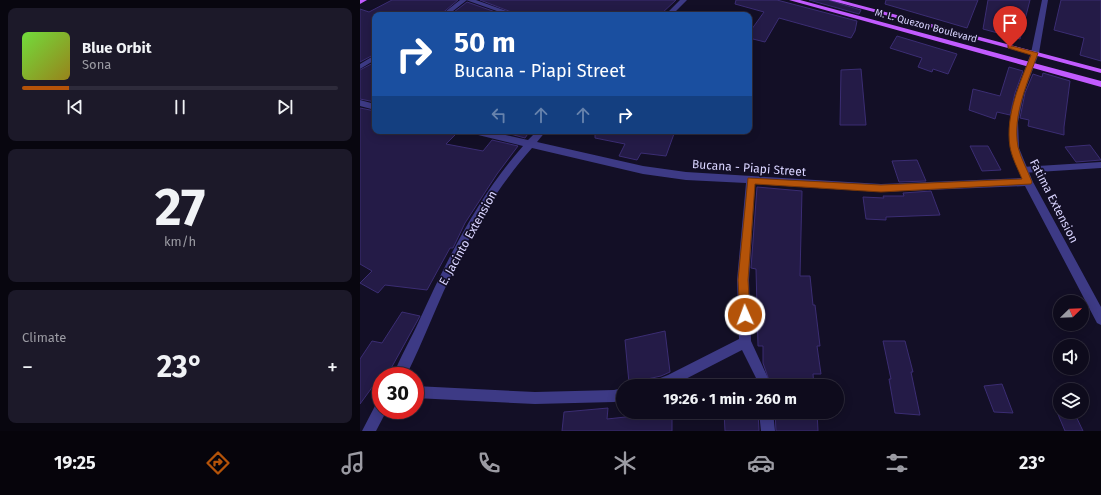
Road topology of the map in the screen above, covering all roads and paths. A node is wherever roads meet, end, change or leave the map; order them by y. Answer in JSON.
{"nodes":[{"id":1,"x":364,"y":0,"type":"edge"},
{"id":2,"x":464,"y":0,"type":"edge"},
{"id":3,"x":469,"y":0,"type":"edge"},
{"id":4,"x":684,"y":0,"type":"edge"},
{"id":5,"x":792,"y":0,"type":"edge"},
{"id":6,"x":832,"y":0,"type":"edge"},
{"id":7,"x":1045,"y":0,"type":"edge"},
{"id":8,"x":360,"y":2,"type":"edge"},
{"id":9,"x":448,"y":12,"type":"edge"},
{"id":10,"x":506,"y":12,"type":"edge"},
{"id":11,"x":671,"y":12,"type":"edge"},
{"id":12,"x":1035,"y":53,"type":"junction"},
{"id":13,"x":372,"y":59,"type":"edge"},
{"id":14,"x":1032,"y":65,"type":"junction"},
{"id":15,"x":360,"y":67,"type":"edge"},
{"id":16,"x":1101,"y":71,"type":"edge"},
{"id":17,"x":1101,"y":84,"type":"edge"},
{"id":18,"x":360,"y":103,"type":"edge"},
{"id":19,"x":372,"y":106,"type":"edge"},
{"id":20,"x":488,"y":134,"type":"edge"},
{"id":21,"x":539,"y":134,"type":"edge"},
{"id":22,"x":530,"y":143,"type":"junction"},
{"id":23,"x":1101,"y":165,"type":"edge"},
{"id":24,"x":1022,"y":170,"type":"junction"},
{"id":25,"x":751,"y":180,"type":"junction"},
{"id":26,"x":1028,"y":182,"type":"junction"},
{"id":27,"x":1101,"y":319,"type":"edge"},
{"id":28,"x":745,"y":342,"type":"junction"},
{"id":29,"x":403,"y":367,"type":"edge"},
{"id":30,"x":673,"y":379,"type":"edge"},
{"id":31,"x":763,"y":379,"type":"edge"},
{"id":32,"x":424,"y":392,"type":"edge"},
{"id":33,"x":616,"y":395,"type":"edge"},
{"id":34,"x":376,"y":419,"type":"edge"},
{"id":35,"x":767,"y":419,"type":"edge"},
{"id":36,"x":369,"y":431,"type":"edge"},
{"id":37,"x":768,"y":431,"type":"edge"}],
"edges":[{"from":1,"to":8,"type":"main road"},
{"from":2,"to":9,"type":"lane"},
{"from":3,"to":10,"type":"street"},
{"from":4,"to":11,"type":"street"},
{"from":5,"to":14,"type":"main road","name":"M. L. Quezon Boulevard"},
{"from":6,"to":12,"type":"main road","name":"M. L. Quezon Boulevard"},
{"from":7,"to":12,"type":"street","name":"Fatima Extension"},
{"from":12,"to":14,"type":"street","name":"Fatima Extension"},
{"from":12,"to":16,"type":"main road","name":"M. L. Quezon Boulevard"},
{"from":13,"to":15,"type":"lane"},
{"from":14,"to":17,"type":"main road","name":"M. L. Quezon Boulevard"},
{"from":14,"to":24,"type":"street","name":"Fatima Extension"},
{"from":18,"to":19,"type":"street"},
{"from":20,"to":22,"type":"street","name":"Bucana - Piapi Street"},
{"from":21,"to":22,"type":"street","name":"E. Jacinto Extension"},
{"from":22,"to":25,"type":"street","name":"Bucana - Piapi Street"},
{"from":22,"to":29,"type":"street","name":"E. Jacinto Extension"},
{"from":23,"to":24,"type":"lane"},
{"from":24,"to":26,"type":"street","name":"Fatima Extension"},
{"from":25,"to":26,"type":"street","name":"Bucana - Piapi Street"},
{"from":25,"to":28,"type":"street"},
{"from":26,"to":27,"type":"street","name":"Fatima Extension"},
{"from":28,"to":30,"type":"street"},
{"from":28,"to":31,"type":"street"},
{"from":32,"to":33,"type":"street"},
{"from":34,"to":36,"type":"street"},
{"from":35,"to":37,"type":"street"}]}
